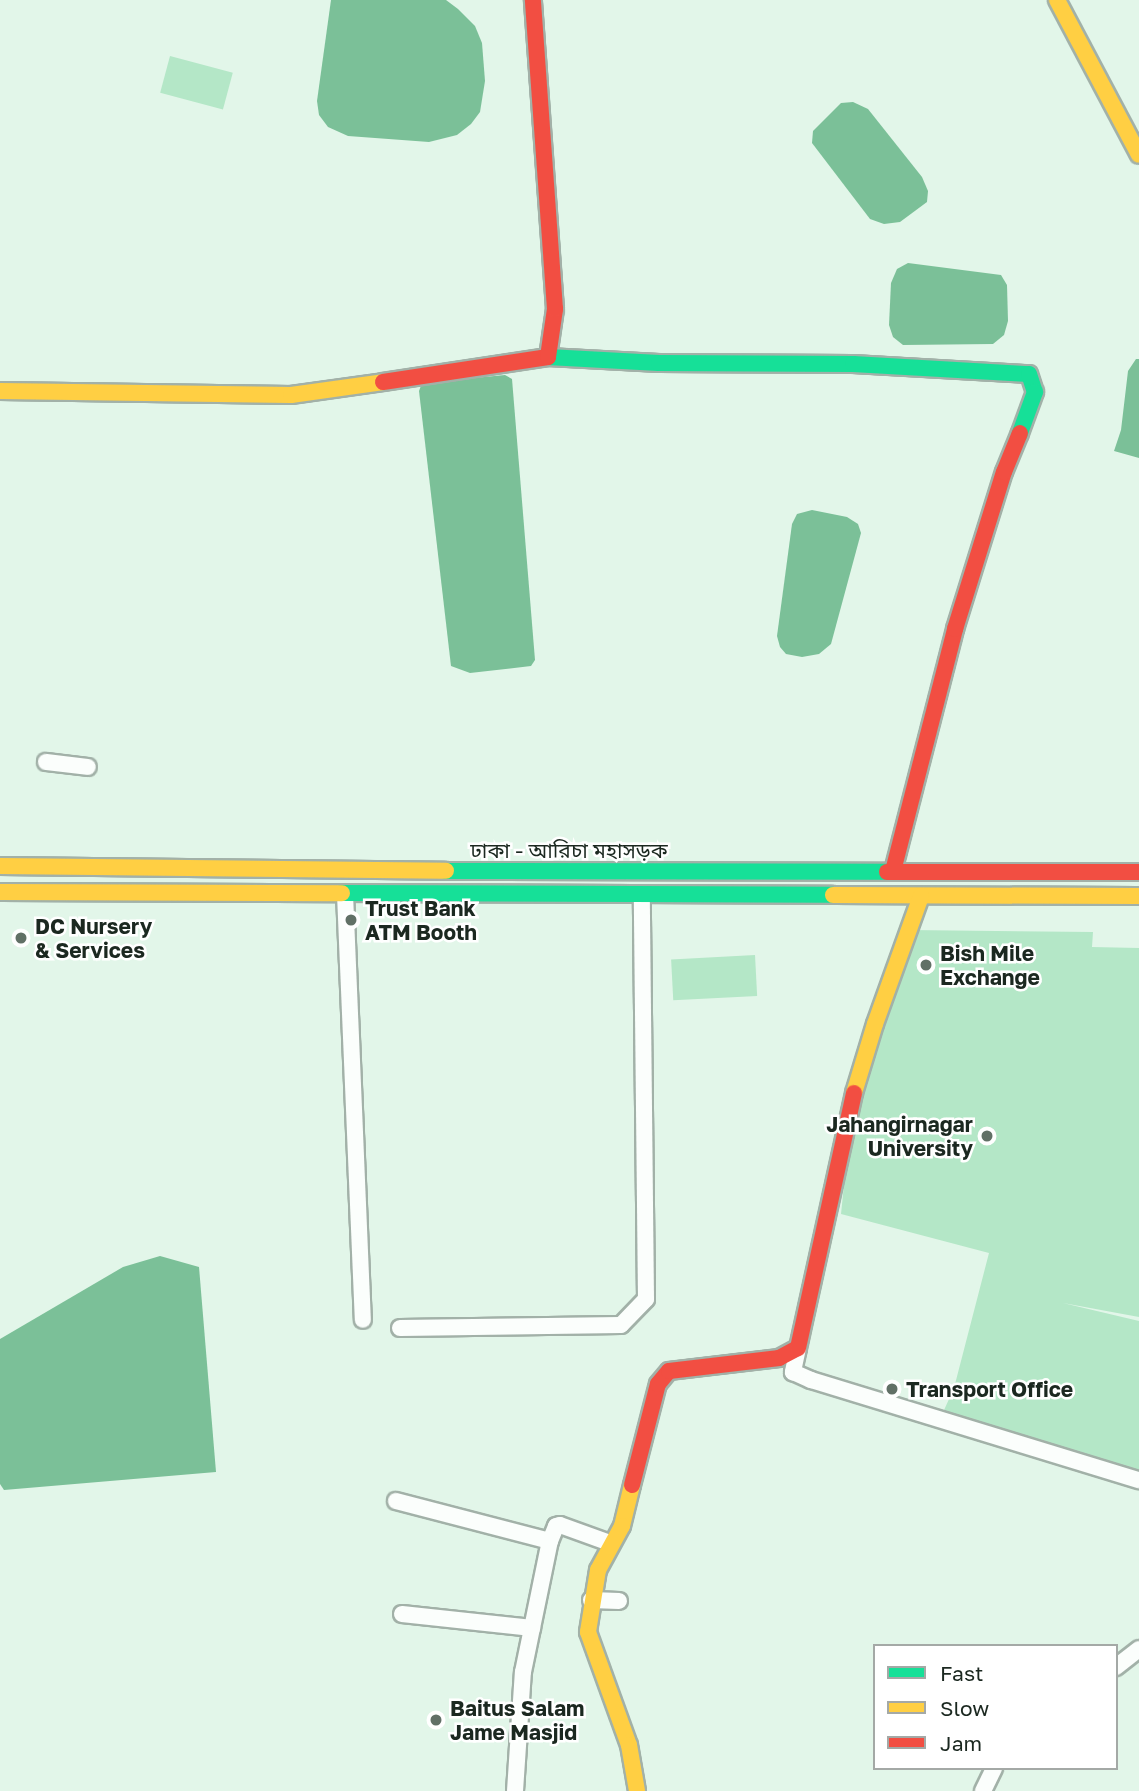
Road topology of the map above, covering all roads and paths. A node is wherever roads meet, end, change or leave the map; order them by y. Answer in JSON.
{"nodes":[{"id":1,"x":533,"y":0,"type":"edge"},
{"id":2,"x":1057,"y":0,"type":"edge"},
{"id":3,"x":1139,"y":155,"type":"edge"},
{"id":4,"x":548,"y":357,"type":"junction"},
{"id":5,"x":0,"y":391,"type":"edge"},
{"id":6,"x":46,"y":762,"type":"dead end"},
{"id":7,"x":88,"y":767,"type":"dead end"},
{"id":8,"x":0,"y":866,"type":"edge"},
{"id":9,"x":893,"y":871,"type":"junction"},
{"id":10,"x":1139,"y":872,"type":"edge"},
{"id":11,"x":0,"y":892,"type":"edge"},
{"id":12,"x":345,"y":894,"type":"junction"},
{"id":13,"x":642,"y":895,"type":"junction"},
{"id":14,"x":921,"y":895,"type":"junction"},
{"id":15,"x":1139,"y":896,"type":"edge"},
{"id":16,"x":363,"y":1320,"type":"dead end"},
{"id":17,"x":400,"y":1328,"type":"dead end"},
{"id":18,"x":798,"y":1349,"type":"junction"},
{"id":19,"x":1139,"y":1480,"type":"edge"},
{"id":20,"x":396,"y":1501,"type":"dead end"},
{"id":21,"x":550,"y":1541,"type":"junction"},
{"id":22,"x":610,"y":1543,"type":"junction"},
{"id":23,"x":591,"y":1600,"type":"junction"},
{"id":24,"x":619,"y":1601,"type":"dead end"},
{"id":25,"x":402,"y":1614,"type":"dead end"},
{"id":26,"x":532,"y":1628,"type":"junction"},
{"id":27,"x":1139,"y":1649,"type":"edge"},
{"id":28,"x":1118,"y":1665,"type":"edge"},
{"id":29,"x":993,"y":1770,"type":"edge"},
{"id":30,"x":515,"y":1791,"type":"edge"},
{"id":31,"x":637,"y":1791,"type":"edge"},
{"id":32,"x":983,"y":1791,"type":"edge"}],
"edges":[{"from":1,"to":4,"type":"main road"},
{"from":2,"to":3,"type":"main road"},
{"from":4,"to":5,"type":"main road"},
{"from":4,"to":9,"type":"main road"},
{"from":6,"to":7,"type":"street"},
{"from":8,"to":9,"type":"main road","name":"ঢাকা - আরিচা মহাসড়ক"},
{"from":9,"to":10,"type":"main road","name":"ঢাকা - আরিচা মহাসড়ক"},
{"from":11,"to":12,"type":"main road"},
{"from":12,"to":13,"type":"main road"},
{"from":12,"to":16,"type":"street"},
{"from":13,"to":14,"type":"main road"},
{"from":13,"to":17,"type":"street"},
{"from":14,"to":15,"type":"main road"},
{"from":14,"to":18,"type":"main road"},
{"from":18,"to":19,"type":"street"},
{"from":18,"to":22,"type":"main road"},
{"from":20,"to":21,"type":"street"},
{"from":21,"to":22,"type":"street"},
{"from":21,"to":26,"type":"street"},
{"from":22,"to":23,"type":"main road"},
{"from":23,"to":24,"type":"street"},
{"from":23,"to":31,"type":"main road"},
{"from":25,"to":26,"type":"street"},
{"from":26,"to":30,"type":"street"},
{"from":27,"to":28,"type":"street"},
{"from":29,"to":32,"type":"street"}]}
